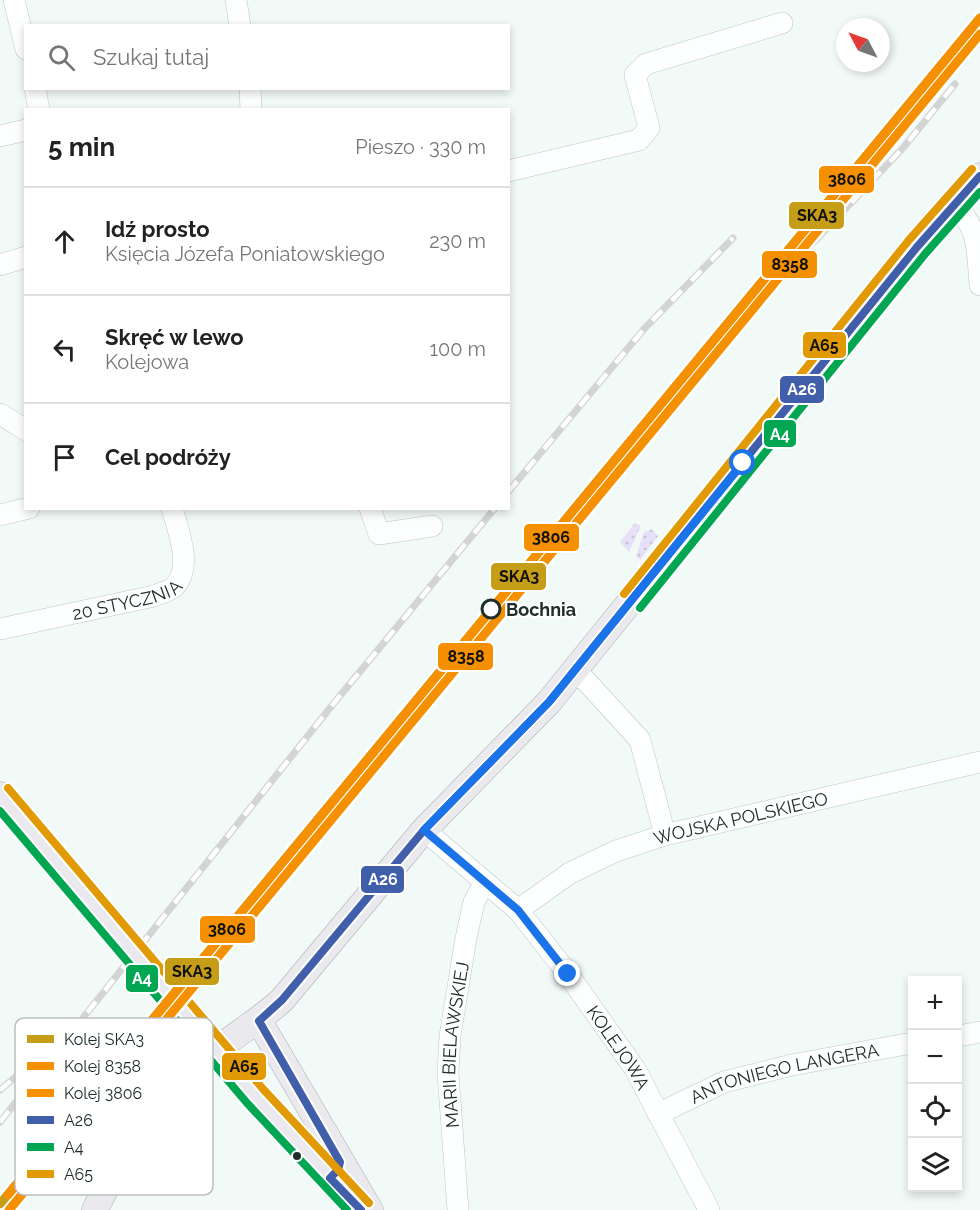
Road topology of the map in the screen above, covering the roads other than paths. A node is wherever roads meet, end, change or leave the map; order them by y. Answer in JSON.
{"nodes":[{"id":1,"x":14,"y":0,"type":"edge"},
{"id":2,"x":236,"y":0,"type":"edge"},
{"id":3,"x":782,"y":23,"type":"dead end"},
{"id":4,"x":240,"y":24,"type":"edge"},
{"id":5,"x":24,"y":41,"type":"edge"},
{"id":6,"x":35,"y":90,"type":"edge"},
{"id":7,"x":250,"y":90,"type":"edge"},
{"id":8,"x":39,"y":108,"type":"edge"},
{"id":9,"x":251,"y":108,"type":"edge"},
{"id":10,"x":24,"y":130,"type":"edge"},
{"id":11,"x":0,"y":136,"type":"edge"},
{"id":12,"x":510,"y":171,"type":"edge"},
{"id":13,"x":980,"y":176,"type":"edge"},
{"id":14,"x":954,"y":204,"type":"junction"},
{"id":15,"x":24,"y":258,"type":"edge"},
{"id":16,"x":0,"y":265,"type":"edge"},
{"id":17,"x":980,"y":285,"type":"edge"},
{"id":18,"x":0,"y":414,"type":"edge"},
{"id":19,"x":24,"y":429,"type":"edge"},
{"id":20,"x":24,"y":509,"type":"edge"},
{"id":21,"x":173,"y":510,"type":"edge"},
{"id":22,"x":371,"y":510,"type":"edge"},
{"id":23,"x":0,"y":515,"type":"edge"},
{"id":24,"x":432,"y":526,"type":"dead end"},
{"id":25,"x":0,"y":629,"type":"edge"},
{"id":26,"x":576,"y":670,"type":"junction"},
{"id":27,"x":980,"y":762,"type":"edge"},
{"id":28,"x":0,"y":795,"type":"edge"},
{"id":29,"x":424,"y":830,"type":"junction"},
{"id":30,"x":665,"y":835,"type":"junction"},
{"id":31,"x":485,"y":882,"type":"junction"},
{"id":32,"x":518,"y":910,"type":"junction"},
{"id":33,"x":189,"y":1018,"type":"edge"},
{"id":34,"x":259,"y":1022,"type":"junction"},
{"id":35,"x":980,"y":1032,"type":"edge"},
{"id":36,"x":962,"y":1035,"type":"edge"},
{"id":37,"x":908,"y":1044,"type":"edge"},
{"id":38,"x":213,"y":1046,"type":"edge"},
{"id":39,"x":213,"y":1052,"type":"edge"},
{"id":40,"x":658,"y":1114,"type":"junction"},
{"id":41,"x":335,"y":1170,"type":"junction"},
{"id":42,"x":103,"y":1195,"type":"edge"},
{"id":43,"x":96,"y":1210,"type":"edge"},
{"id":44,"x":361,"y":1210,"type":"edge"},
{"id":45,"x":370,"y":1210,"type":"edge"},
{"id":46,"x":458,"y":1210,"type":"edge"},
{"id":47,"x":709,"y":1210,"type":"edge"}],
"edges":[{"from":1,"to":5,"type":"street"},
{"from":2,"to":4,"type":"street"},
{"from":3,"to":12,"type":"street"},
{"from":6,"to":8,"type":"street"},
{"from":7,"to":9,"type":"street"},
{"from":10,"to":11,"type":"street"},
{"from":13,"to":14,"type":"main road"},
{"from":14,"to":17,"type":"street"},
{"from":14,"to":26,"type":"main road"},
{"from":15,"to":16,"type":"street"},
{"from":18,"to":19,"type":"street"},
{"from":20,"to":23,"type":"street"},
{"from":21,"to":25,"type":"street","name":"20 STYCZNIA"},
{"from":22,"to":24,"type":"street"},
{"from":26,"to":29,"type":"main road"},
{"from":26,"to":30,"type":"street"},
{"from":27,"to":30,"type":"street","name":"WOJSKA POLSKIEGO"},
{"from":28,"to":33,"type":"main road","bridge":true},
{"from":29,"to":31,"type":"street","name":"KOLEJOWA"},
{"from":29,"to":34,"type":"main road"},
{"from":30,"to":32,"type":"street","name":"WOJSKA POLSKIEGO"},
{"from":31,"to":32,"type":"street","name":"KOLEJOWA"},
{"from":31,"to":46,"type":"street","name":"MARII BIELAWSKIEJ"},
{"from":32,"to":40,"type":"street","name":"KOLEJOWA"},
{"from":34,"to":39,"type":"main road"},
{"from":34,"to":41,"type":"main road"},
{"from":35,"to":36,"type":"street"},
{"from":37,"to":40,"type":"street","name":"ANTONIEGO LANGERA"},
{"from":38,"to":41,"type":"main road","bridge":true},
{"from":40,"to":47,"type":"street","name":"KOLEJOWA"},
{"from":41,"to":44,"type":"main road"},
{"from":41,"to":45,"type":"main road"},
{"from":42,"to":43,"type":"main road"}]}
